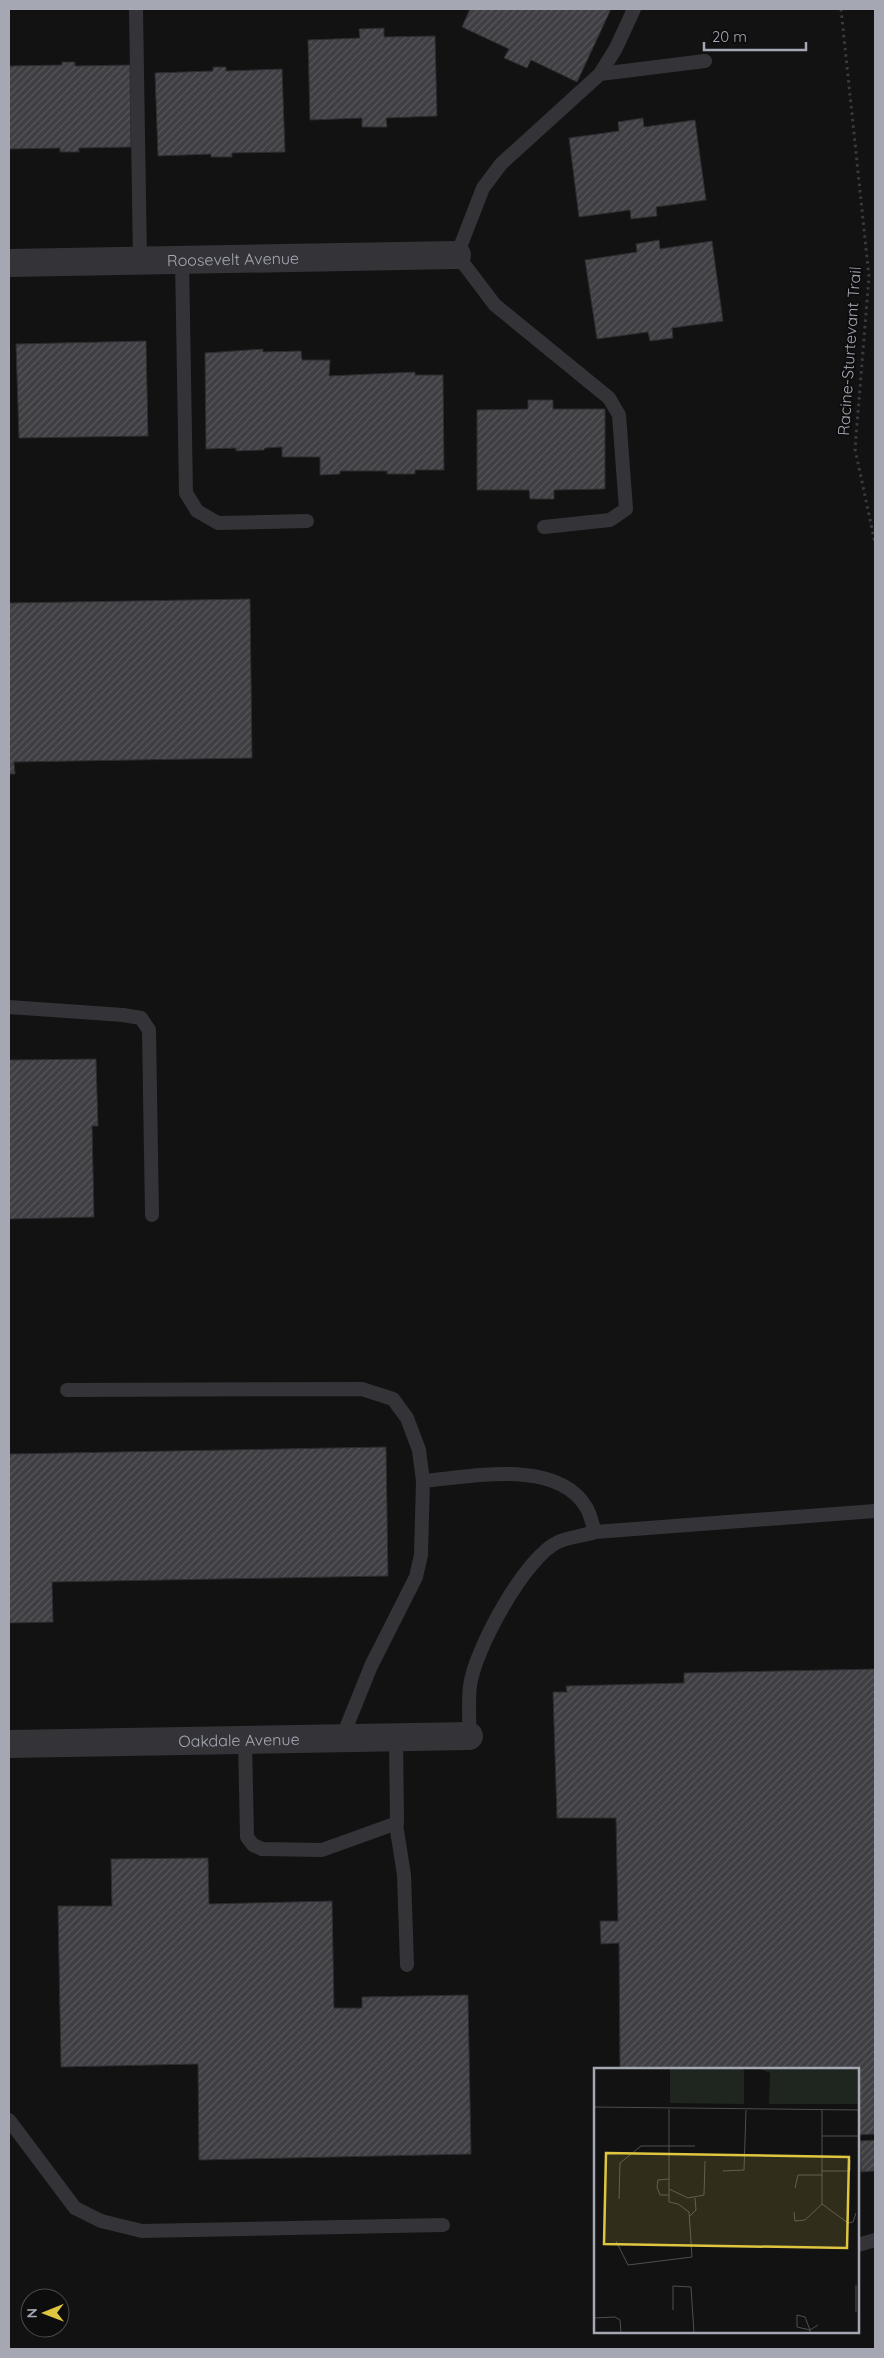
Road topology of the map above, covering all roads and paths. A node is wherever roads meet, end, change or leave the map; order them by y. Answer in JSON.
{"nodes":[{"id":1,"x":136,"y":9,"type":"edge"},
{"id":2,"x":634,"y":9,"type":"edge"},
{"id":3,"x":841,"y":9,"type":"edge"},
{"id":4,"x":705,"y":61,"type":"dead end"},
{"id":5,"x":600,"y":74,"type":"junction"},
{"id":6,"x":457,"y":255,"type":"junction"},
{"id":7,"x":140,"y":260,"type":"junction"},
{"id":8,"x":182,"y":260,"type":"junction"},
{"id":9,"x":9,"y":263,"type":"edge"},
{"id":10,"x":307,"y":521,"type":"dead end"},
{"id":11,"x":544,"y":527,"type":"dead end"},
{"id":12,"x":875,"y":543,"type":"edge"},
{"id":13,"x":9,"y":1007,"type":"edge"},
{"id":14,"x":152,"y":1215,"type":"dead end"},
{"id":15,"x":66,"y":1390,"type":"dead end"},
{"id":16,"x":423,"y":1481,"type":"junction"},
{"id":17,"x":875,"y":1511,"type":"edge"},
{"id":18,"x":595,"y":1532,"type":"junction"},
{"id":19,"x":470,"y":1736,"type":"joint"},
{"id":20,"x":396,"y":1737,"type":"junction"},
{"id":21,"x":342,"y":1738,"type":"junction"},
{"id":22,"x":244,"y":1740,"type":"junction"},
{"id":23,"x":9,"y":1744,"type":"edge"},
{"id":24,"x":396,"y":1824,"type":"junction"},
{"id":25,"x":407,"y":1965,"type":"dead end"},
{"id":26,"x":9,"y":2120,"type":"edge"},
{"id":27,"x":443,"y":2225,"type":"dead end"},
{"id":28,"x":875,"y":2240,"type":"edge"},
{"id":29,"x":859,"y":2245,"type":"edge"}],
"edges":[{"from":1,"to":7,"type":"lane"},
{"from":2,"to":5,"type":"lane"},
{"from":3,"to":12,"type":"path","name":"Racine-Sturtevant Trail"},
{"from":4,"to":5,"type":"lane"},
{"from":5,"to":6,"type":"lane"},
{"from":6,"to":8,"type":"street","name":"Roosevelt Avenue"},
{"from":6,"to":11,"type":"lane"},
{"from":7,"to":8,"type":"street","name":"Roosevelt Avenue"},
{"from":7,"to":9,"type":"street","name":"Roosevelt Avenue"},
{"from":8,"to":10,"type":"lane"},
{"from":13,"to":14,"type":"lane"},
{"from":15,"to":16,"type":"lane"},
{"from":16,"to":18,"type":"lane"},
{"from":16,"to":21,"type":"lane"},
{"from":17,"to":18,"type":"lane"},
{"from":18,"to":19,"type":"lane"},
{"from":19,"to":20,"type":"street","name":"Oakdale Avenue"},
{"from":20,"to":21,"type":"street","name":"Oakdale Avenue"},
{"from":20,"to":24,"type":"lane"},
{"from":21,"to":22,"type":"street","name":"Oakdale Avenue"},
{"from":22,"to":23,"type":"street","name":"Oakdale Avenue"},
{"from":22,"to":24,"type":"lane"},
{"from":24,"to":25,"type":"lane"},
{"from":26,"to":27,"type":"lane"},
{"from":28,"to":29,"type":"lane"}]}
